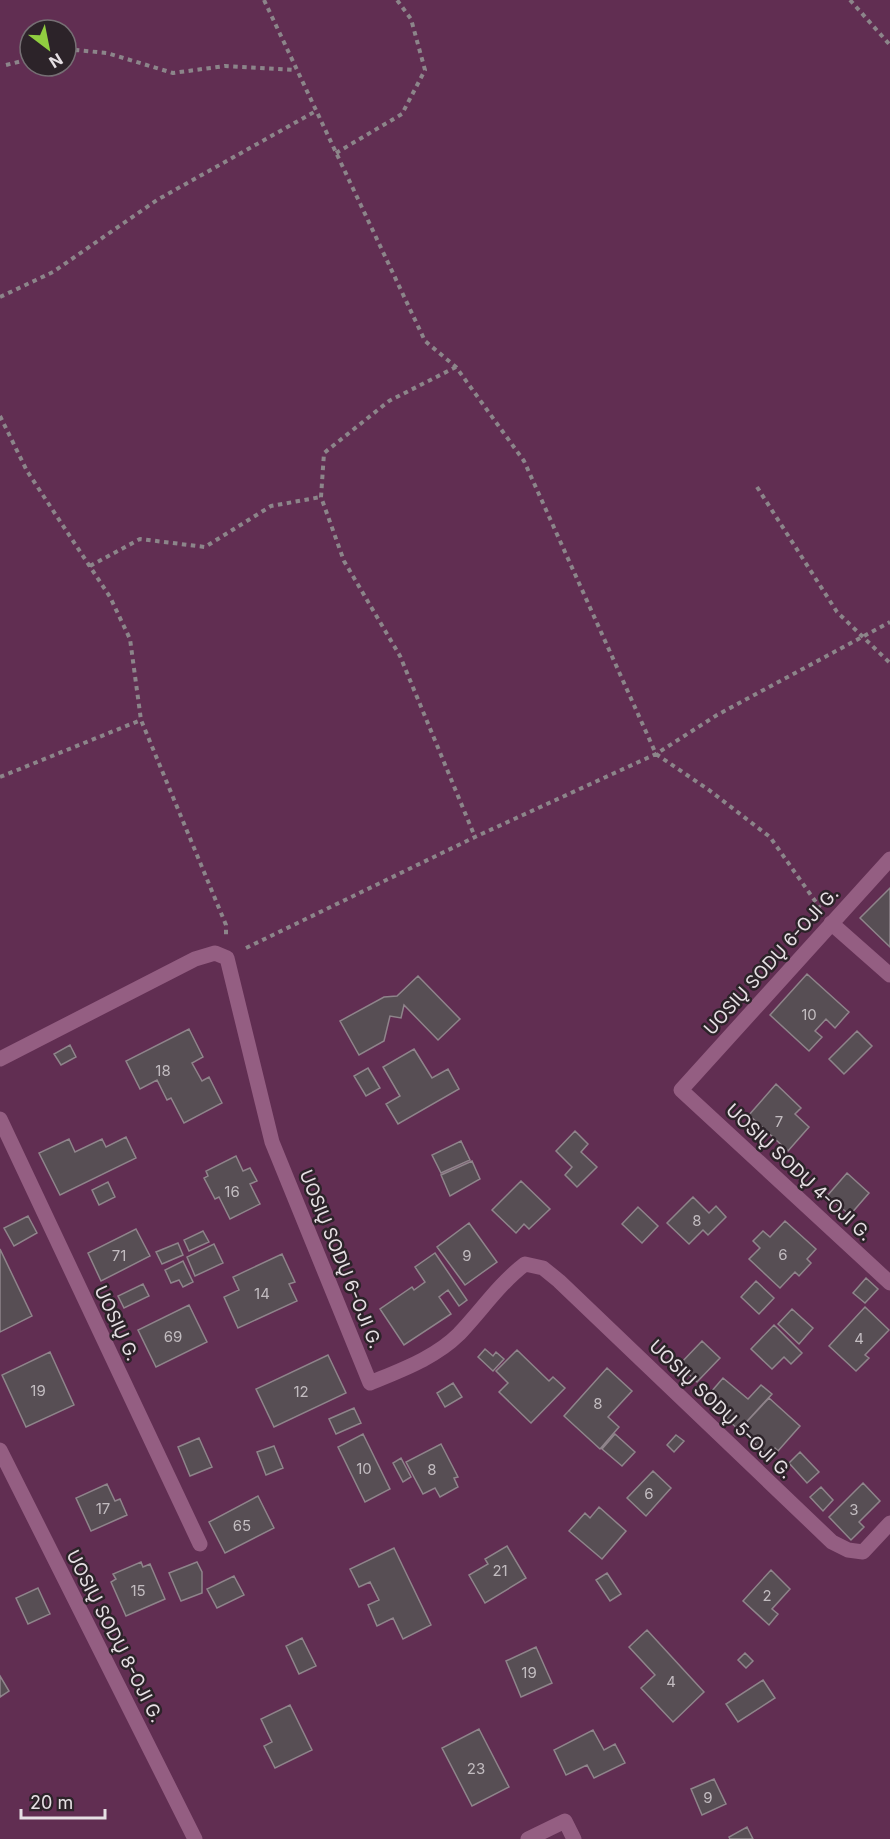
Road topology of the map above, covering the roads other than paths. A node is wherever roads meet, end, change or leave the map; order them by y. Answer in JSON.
{"nodes":[{"id":1,"x":890,"y":859,"type":"edge"},
{"id":2,"x":831,"y":923,"type":"junction"},
{"id":3,"x":890,"y":975,"type":"edge"},
{"id":4,"x":0,"y":1059,"type":"edge"},
{"id":5,"x":681,"y":1089,"type":"joint"},
{"id":6,"x":0,"y":1119,"type":"edge"},
{"id":7,"x":525,"y":1264,"type":"joint"},
{"id":8,"x":890,"y":1283,"type":"edge"},
{"id":9,"x":0,"y":1450,"type":"edge"},
{"id":10,"x":890,"y":1523,"type":"edge"},
{"id":11,"x":200,"y":1544,"type":"dead end"},
{"id":12,"x":195,"y":1839,"type":"edge"},
{"id":13,"x":528,"y":1839,"type":"edge"},
{"id":14,"x":574,"y":1839,"type":"edge"}],
"edges":[{"from":1,"to":2,"type":"street","name":"UOSIŲ SODŲ 6-OJI G."},
{"from":2,"to":3,"type":"street"},
{"from":2,"to":5,"type":"street","name":"UOSIŲ SODŲ 6-OJI G."},
{"from":4,"to":7,"type":"street","name":"UOSIŲ SODŲ 6-OJI G."},
{"from":5,"to":8,"type":"street","name":"UOSIŲ SODŲ 4-OJI G."},
{"from":6,"to":11,"type":"street","name":"UOSIŲ G."},
{"from":7,"to":10,"type":"street","name":"UOSIŲ SODŲ 5-OJI G."},
{"from":9,"to":12,"type":"street","name":"UOSIŲ SODŲ 8-OJI G."},
{"from":13,"to":14,"type":"street"}]}
